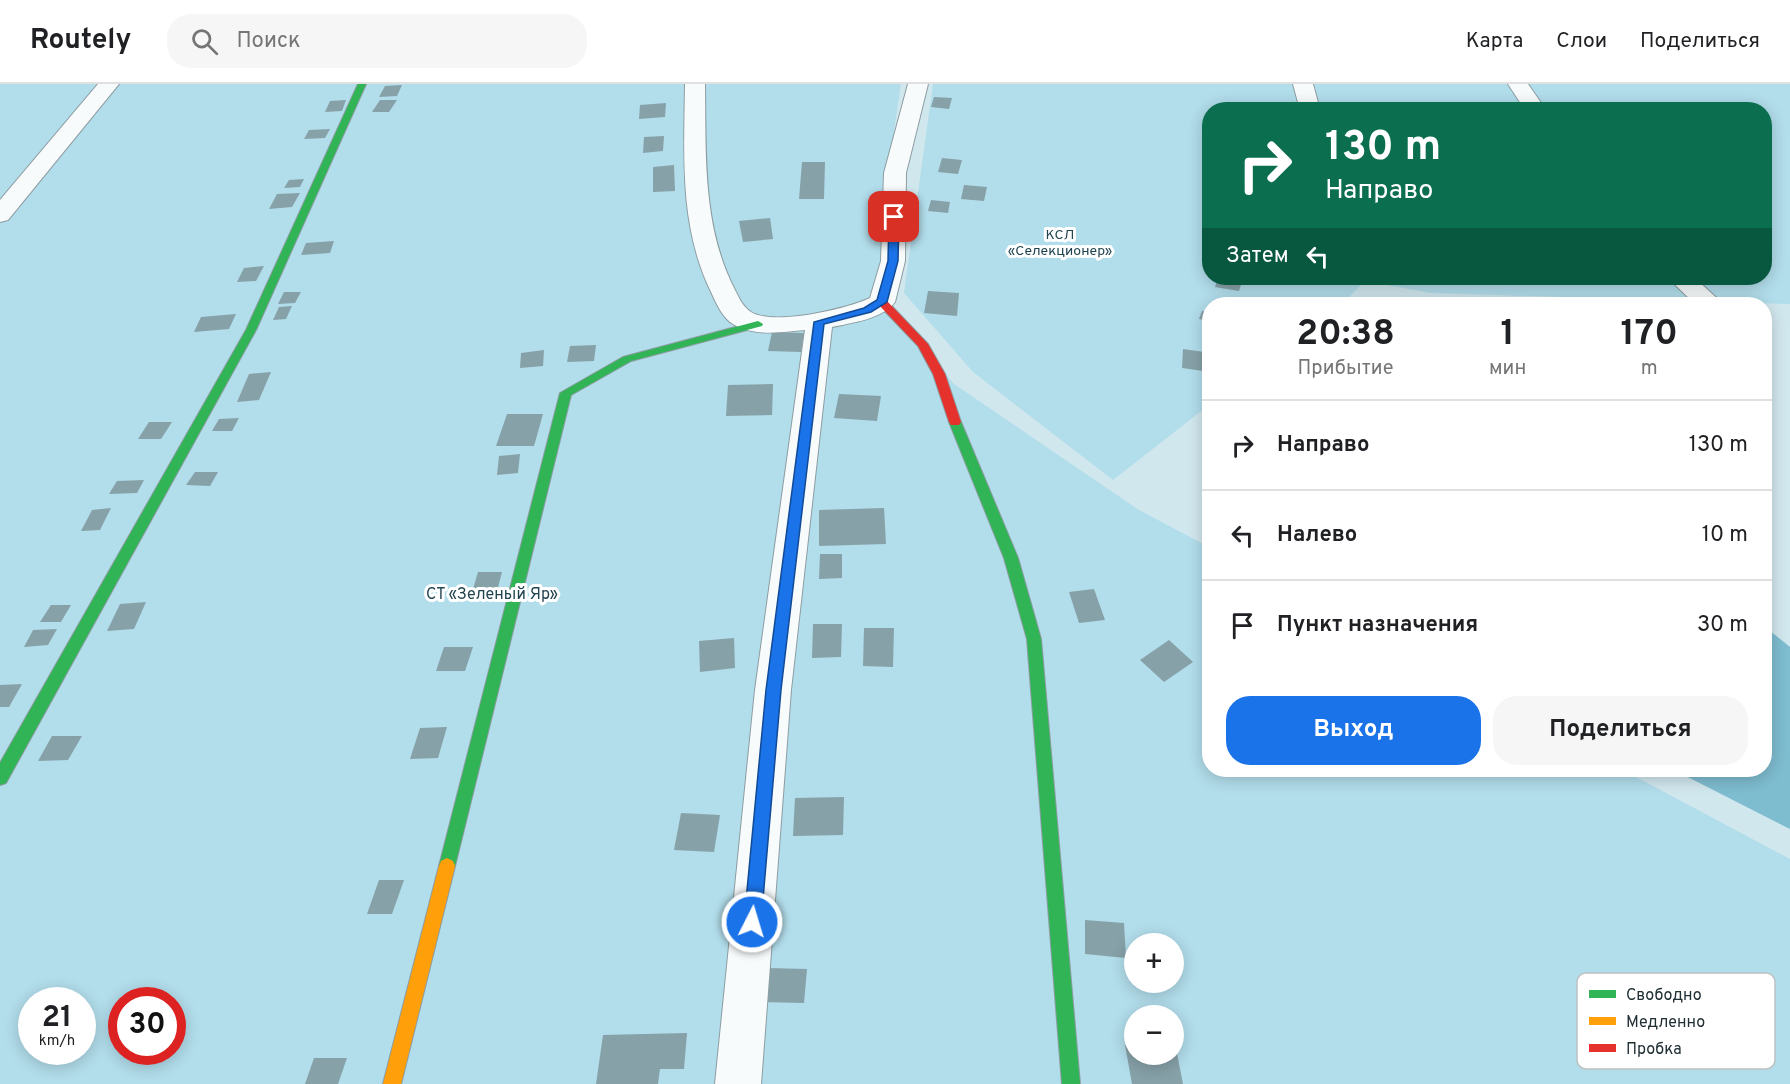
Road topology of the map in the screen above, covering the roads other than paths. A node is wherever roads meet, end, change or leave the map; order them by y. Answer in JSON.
{"nodes":[{"id":1,"x":109,"y":84,"type":"edge"},
{"id":2,"x":362,"y":84,"type":"edge"},
{"id":3,"x":695,"y":84,"type":"edge"},
{"id":4,"x":918,"y":84,"type":"edge"},
{"id":5,"x":1303,"y":84,"type":"edge"},
{"id":6,"x":1518,"y":84,"type":"edge"},
{"id":7,"x":1308,"y":102,"type":"edge"},
{"id":8,"x":1530,"y":102,"type":"edge"},
{"id":9,"x":0,"y":215,"type":"edge"},
{"id":10,"x":1689,"y":285,"type":"edge"},
{"id":11,"x":1702,"y":297,"type":"edge"},
{"id":12,"x":882,"y":302,"type":"junction"},
{"id":13,"x":819,"y":322,"type":"junction"},
{"id":14,"x":758,"y":324,"type":"junction"},
{"id":15,"x":0,"y":778,"type":"edge"},
{"id":16,"x":392,"y":1084,"type":"edge"},
{"id":17,"x":738,"y":1084,"type":"edge"},
{"id":18,"x":1071,"y":1084,"type":"edge"}],
"edges":[{"from":1,"to":9,"type":"street"},
{"from":2,"to":15,"type":"street"},
{"from":3,"to":14,"type":"street"},
{"from":4,"to":12,"type":"street"},
{"from":5,"to":7,"type":"street"},
{"from":6,"to":8,"type":"street"},
{"from":10,"to":11,"type":"street"},
{"from":12,"to":13,"type":"street"},
{"from":12,"to":18,"type":"street"},
{"from":13,"to":14,"type":"street"},
{"from":13,"to":17,"type":"street"},
{"from":14,"to":16,"type":"street"}]}
